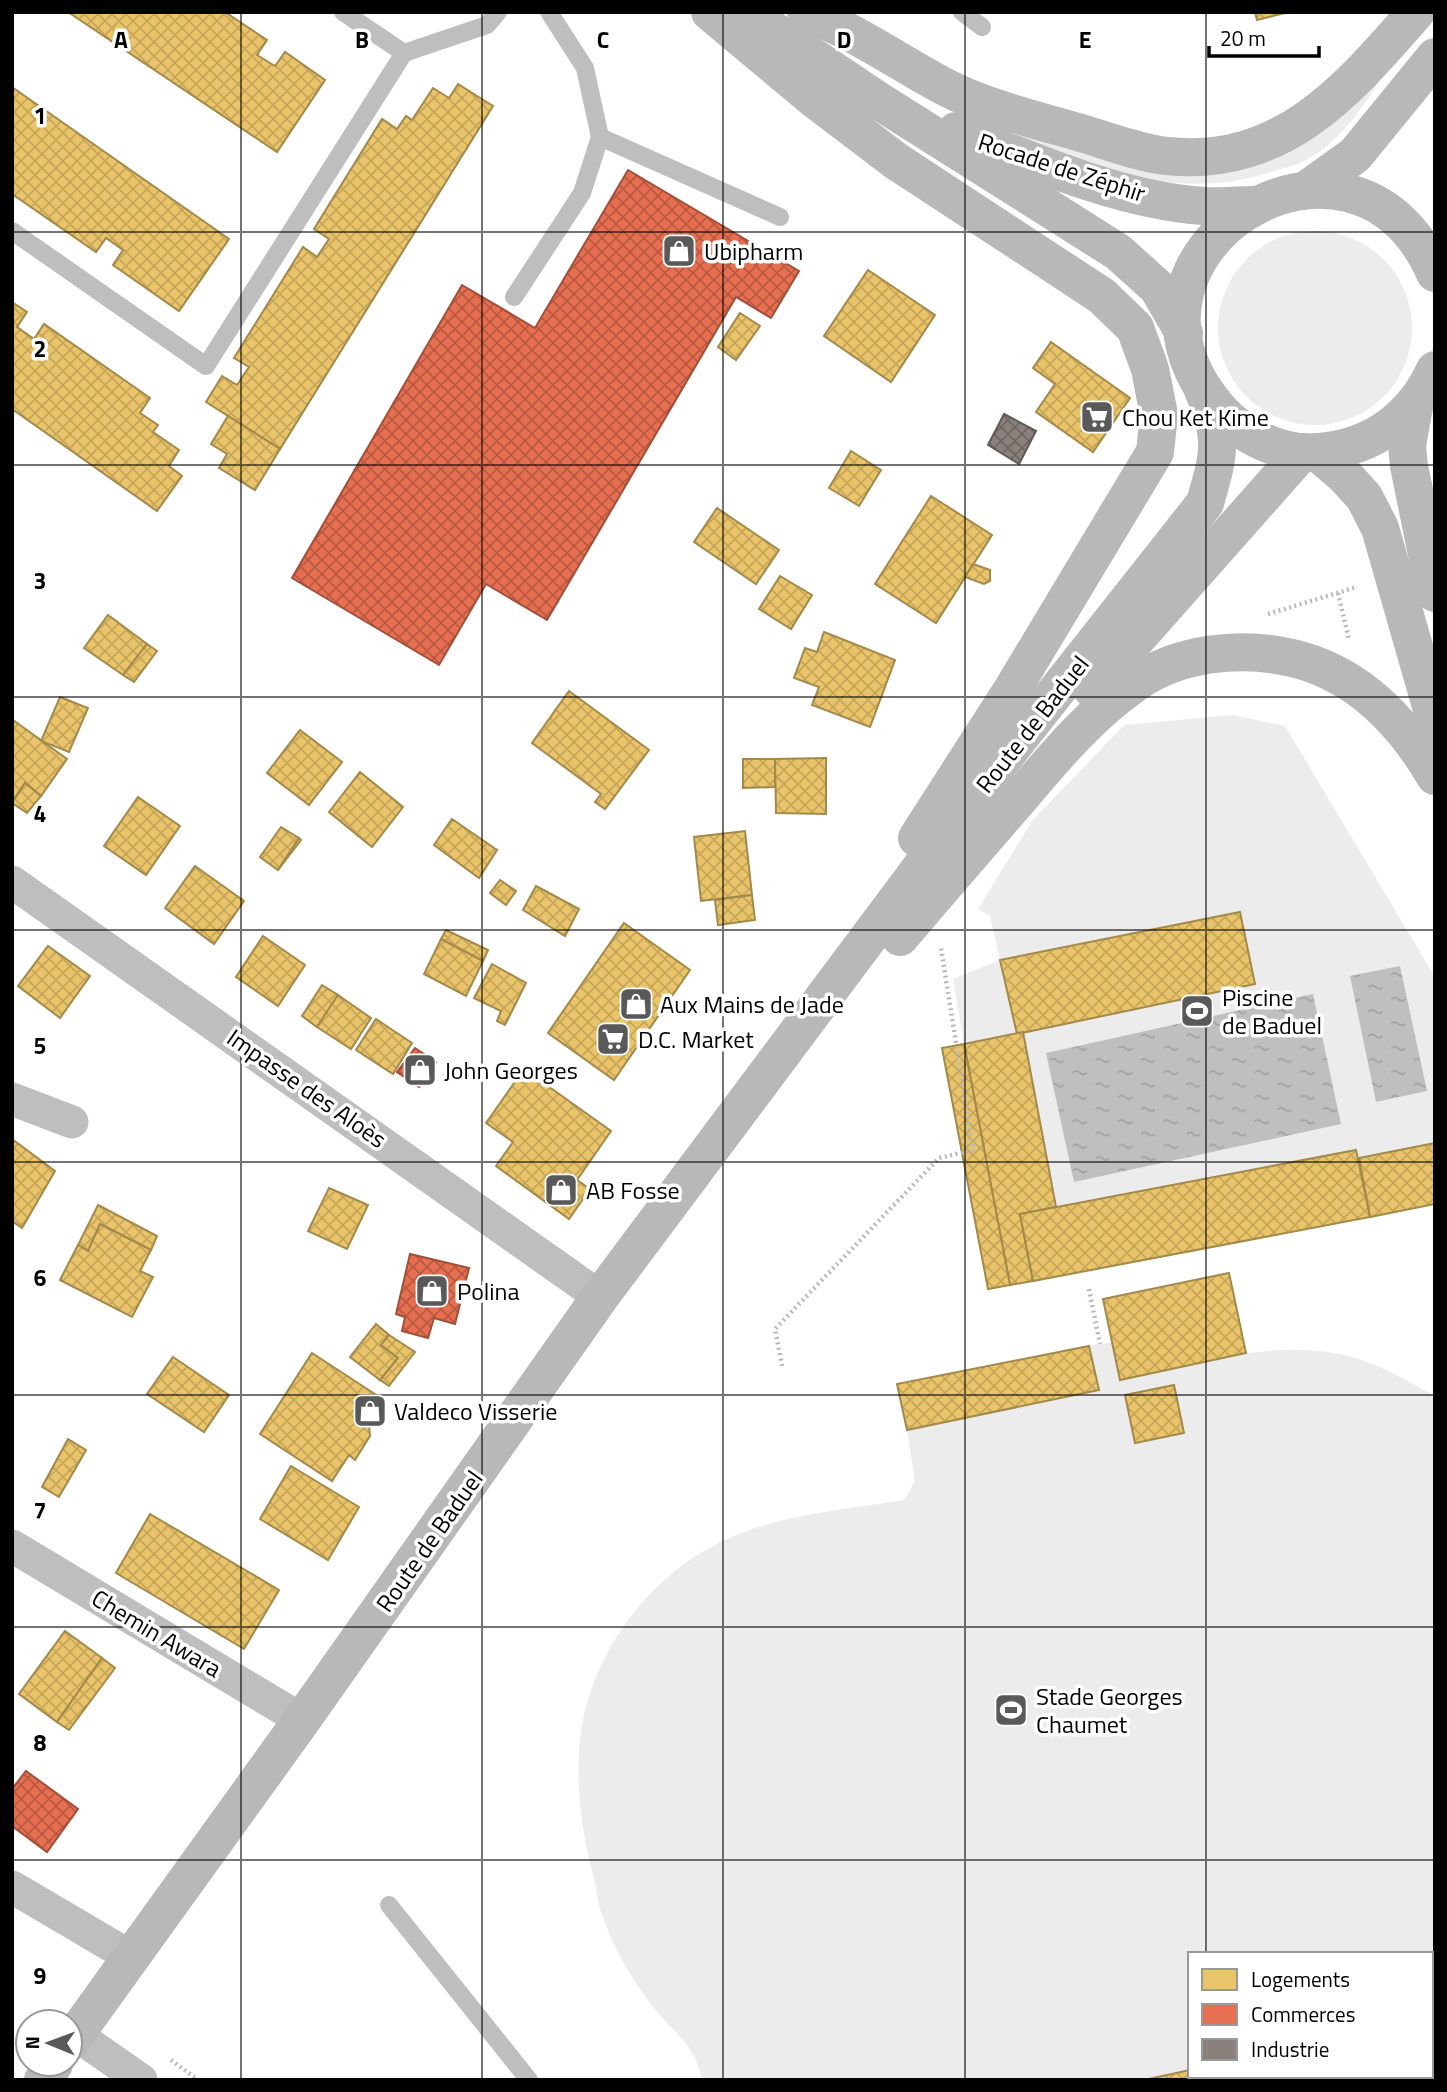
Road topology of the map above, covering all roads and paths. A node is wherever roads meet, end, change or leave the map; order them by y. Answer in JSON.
{"nodes":[{"id":1,"x":343,"y":12,"type":"edge"},
{"id":2,"x":498,"y":12,"type":"edge"},
{"id":3,"x":549,"y":12,"type":"edge"},
{"id":4,"x":710,"y":12,"type":"edge"},
{"id":5,"x":747,"y":12,"type":"edge"},
{"id":6,"x":806,"y":12,"type":"edge"},
{"id":7,"x":962,"y":12,"type":"edge"},
{"id":8,"x":1416,"y":12,"type":"edge"},
{"id":9,"x":982,"y":27,"type":"dead end"},
{"id":10,"x":404,"y":53,"type":"junction"},
{"id":11,"x":1435,"y":57,"type":"edge"},
{"id":12,"x":879,"y":102,"type":"junction"},
{"id":13,"x":600,"y":137,"type":"junction"},
{"id":14,"x":1306,"y":190,"type":"junction"},
{"id":15,"x":1252,"y":205,"type":"junction"},
{"id":16,"x":780,"y":217,"type":"dead end"},
{"id":17,"x":12,"y":231,"type":"edge"},
{"id":18,"x":1435,"y":264,"type":"edge"},
{"id":19,"x":1434,"y":272,"type":"edge"},
{"id":20,"x":514,"y":297,"type":"dead end"},
{"id":21,"x":1184,"y":333,"type":"junction"},
{"id":22,"x":1435,"y":370,"type":"edge"},
{"id":23,"x":1203,"y":390,"type":"junction"},
{"id":24,"x":1414,"y":406,"type":"junction"},
{"id":25,"x":1309,"y":452,"type":"junction"},
{"id":26,"x":1362,"y":585,"type":"dead end"},
{"id":27,"x":1338,"y":593,"type":"junction"},
{"id":28,"x":1435,"y":593,"type":"edge"},
{"id":29,"x":1264,"y":615,"type":"dead end"},
{"id":30,"x":1352,"y":653,"type":"dead end"},
{"id":31,"x":1435,"y":720,"type":"edge"},
{"id":32,"x":1435,"y":776,"type":"edge"},
{"id":33,"x":12,"y":881,"type":"edge"},
{"id":34,"x":939,"y":938,"type":"dead end"},
{"id":35,"x":792,"y":1043,"type":"junction"},
{"id":36,"x":12,"y":1100,"type":"edge"},
{"id":37,"x":72,"y":1122,"type":"dead end"},
{"id":38,"x":1089,"y":1289,"type":"dead end"},
{"id":39,"x":600,"y":1297,"type":"junction"},
{"id":40,"x":1100,"y":1343,"type":"dead end"},
{"id":41,"x":782,"y":1366,"type":"dead end"},
{"id":42,"x":12,"y":1546,"type":"edge"},
{"id":43,"x":302,"y":1720,"type":"junction"},
{"id":44,"x":12,"y":1887,"type":"edge"},
{"id":45,"x":389,"y":1905,"type":"dead end"},
{"id":46,"x":131,"y":1957,"type":"junction"},
{"id":47,"x":84,"y":2022,"type":"edge"},
{"id":48,"x":84,"y":2055,"type":"edge"},
{"id":49,"x":141,"y":2080,"type":"edge"},
{"id":50,"x":529,"y":2080,"type":"edge"}],
"edges":[{"from":1,"to":10,"type":"lane"},
{"from":2,"to":10,"type":"lane"},
{"from":3,"to":13,"type":"lane"},
{"from":4,"to":35,"type":"main road"},
{"from":5,"to":12,"type":"main road","name":"Rocade de Zéphir"},
{"from":6,"to":8,"type":"main road"},
{"from":7,"to":9,"type":"lane"},
{"from":10,"to":17,"type":"lane"},
{"from":11,"to":14,"type":"main road"},
{"from":12,"to":15,"type":"main road","name":"Rocade de Zéphir"},
{"from":12,"to":21,"type":"main road","name":"Rocade de Zéphir"},
{"from":13,"to":16,"type":"lane"},
{"from":13,"to":20,"type":"lane"},
{"from":14,"to":15,"type":"main road"},
{"from":14,"to":19,"type":"main road"},
{"from":15,"to":21,"type":"main road"},
{"from":18,"to":19,"type":"main road"},
{"from":21,"to":23,"type":"main road","name":"Route de Baduel"},
{"from":22,"to":24,"type":"main road"},
{"from":23,"to":25,"type":"main road"},
{"from":23,"to":35,"type":"main road","name":"Route de Baduel"},
{"from":24,"to":25,"type":"main road"},
{"from":24,"to":28,"type":"main road"},
{"from":25,"to":31,"type":"main road"},
{"from":25,"to":35,"type":"main road","name":"Route de Baduel"},
{"from":26,"to":27,"type":"path"},
{"from":27,"to":29,"type":"path"},
{"from":27,"to":30,"type":"path"},
{"from":32,"to":35,"type":"main road"},
{"from":33,"to":39,"type":"street","name":"Impasse des Aloès"},
{"from":34,"to":41,"type":"path"},
{"from":35,"to":39,"type":"main road","name":"Route de Baduel"},
{"from":36,"to":37,"type":"street"},
{"from":38,"to":40,"type":"path"},
{"from":39,"to":43,"type":"main road","name":"Route de Baduel"},
{"from":42,"to":43,"type":"street","name":"Chemin Awara"},
{"from":43,"to":46,"type":"main road","name":"Route de Baduel"},
{"from":44,"to":46,"type":"street"},
{"from":45,"to":50,"type":"lane"},
{"from":46,"to":47,"type":"main road","name":"Route de Baduel"},
{"from":48,"to":49,"type":"street"}]}
